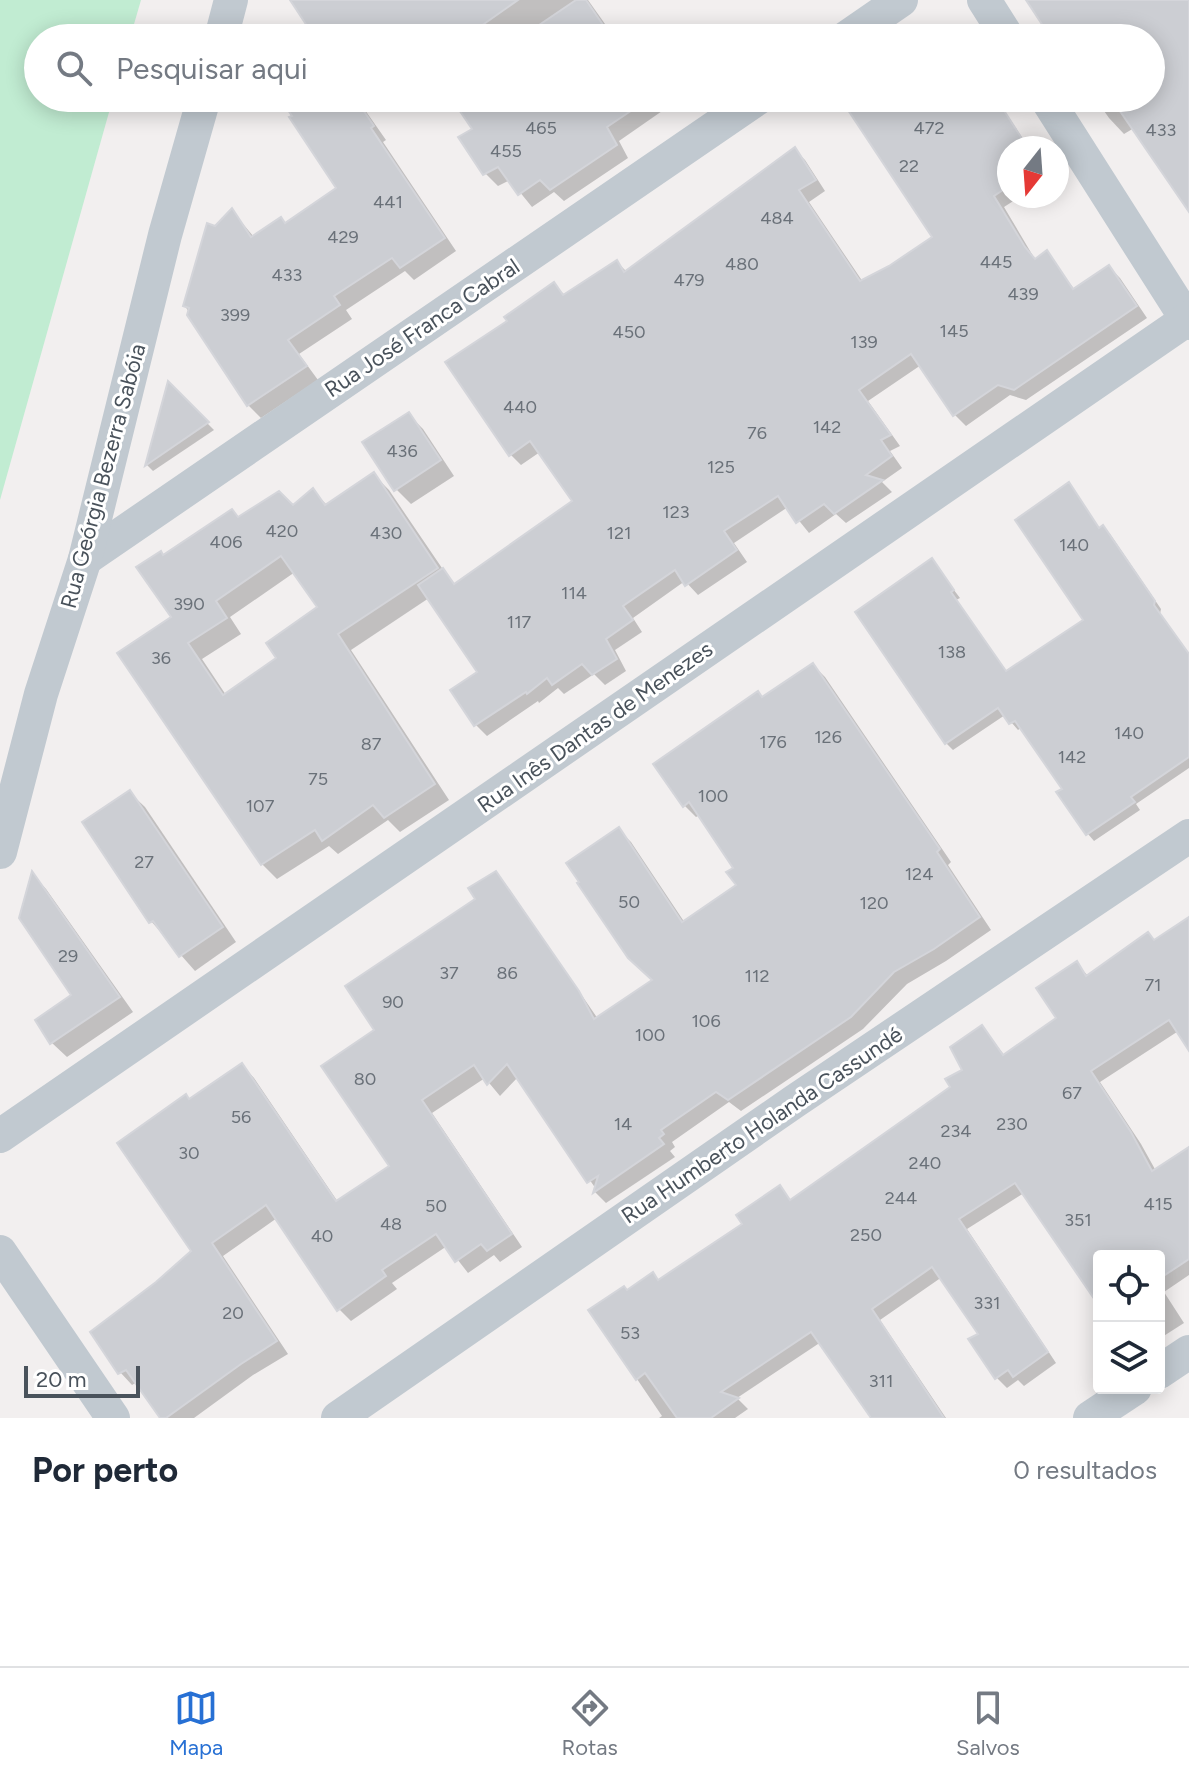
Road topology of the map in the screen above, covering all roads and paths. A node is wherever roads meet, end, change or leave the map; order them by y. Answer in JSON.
{"nodes":[{"id":1,"x":231,"y":0,"type":"edge"},
{"id":2,"x":901,"y":0,"type":"edge"},
{"id":3,"x":984,"y":0,"type":"edge"},
{"id":4,"x":225,"y":24,"type":"edge"},
{"id":5,"x":866,"y":24,"type":"edge"},
{"id":6,"x":999,"y":24,"type":"edge"},
{"id":7,"x":200,"y":112,"type":"edge"},
{"id":8,"x":738,"y":112,"type":"edge"},
{"id":9,"x":1055,"y":112,"type":"edge"},
{"id":10,"x":1188,"y":320,"type":"edge"},
{"id":11,"x":85,"y":559,"type":"junction"},
{"id":12,"x":1189,"y":836,"type":"edge"},
{"id":13,"x":0,"y":852,"type":"edge"},
{"id":14,"x":0,"y":1136,"type":"edge"},
{"id":15,"x":0,"y":1252,"type":"edge"},
{"id":16,"x":1189,"y":1352,"type":"edge"},
{"id":17,"x":1165,"y":1368,"type":"edge"},
{"id":18,"x":1126,"y":1394,"type":"edge"},
{"id":19,"x":113,"y":1418,"type":"edge"},
{"id":20,"x":338,"y":1418,"type":"edge"},
{"id":21,"x":1090,"y":1418,"type":"edge"}],
"edges":[{"from":1,"to":4,"type":"street"},
{"from":2,"to":5,"type":"street"},
{"from":3,"to":6,"type":"street"},
{"from":7,"to":11,"type":"street","name":"Rua Geórgia Bezerra Sabóia"},
{"from":8,"to":11,"type":"street","name":"Rua José Franca Cabral"},
{"from":9,"to":10,"type":"street"},
{"from":10,"to":14,"type":"street","name":"Rua Inês Dantas de Menezes"},
{"from":11,"to":13,"type":"street","name":"Rua Geórgia Bezerra Sabóia"},
{"from":12,"to":20,"type":"street","name":"Rua Humberto Holanda Cassundé"},
{"from":15,"to":19,"type":"street"},
{"from":16,"to":17,"type":"street"},
{"from":18,"to":21,"type":"street"}]}
